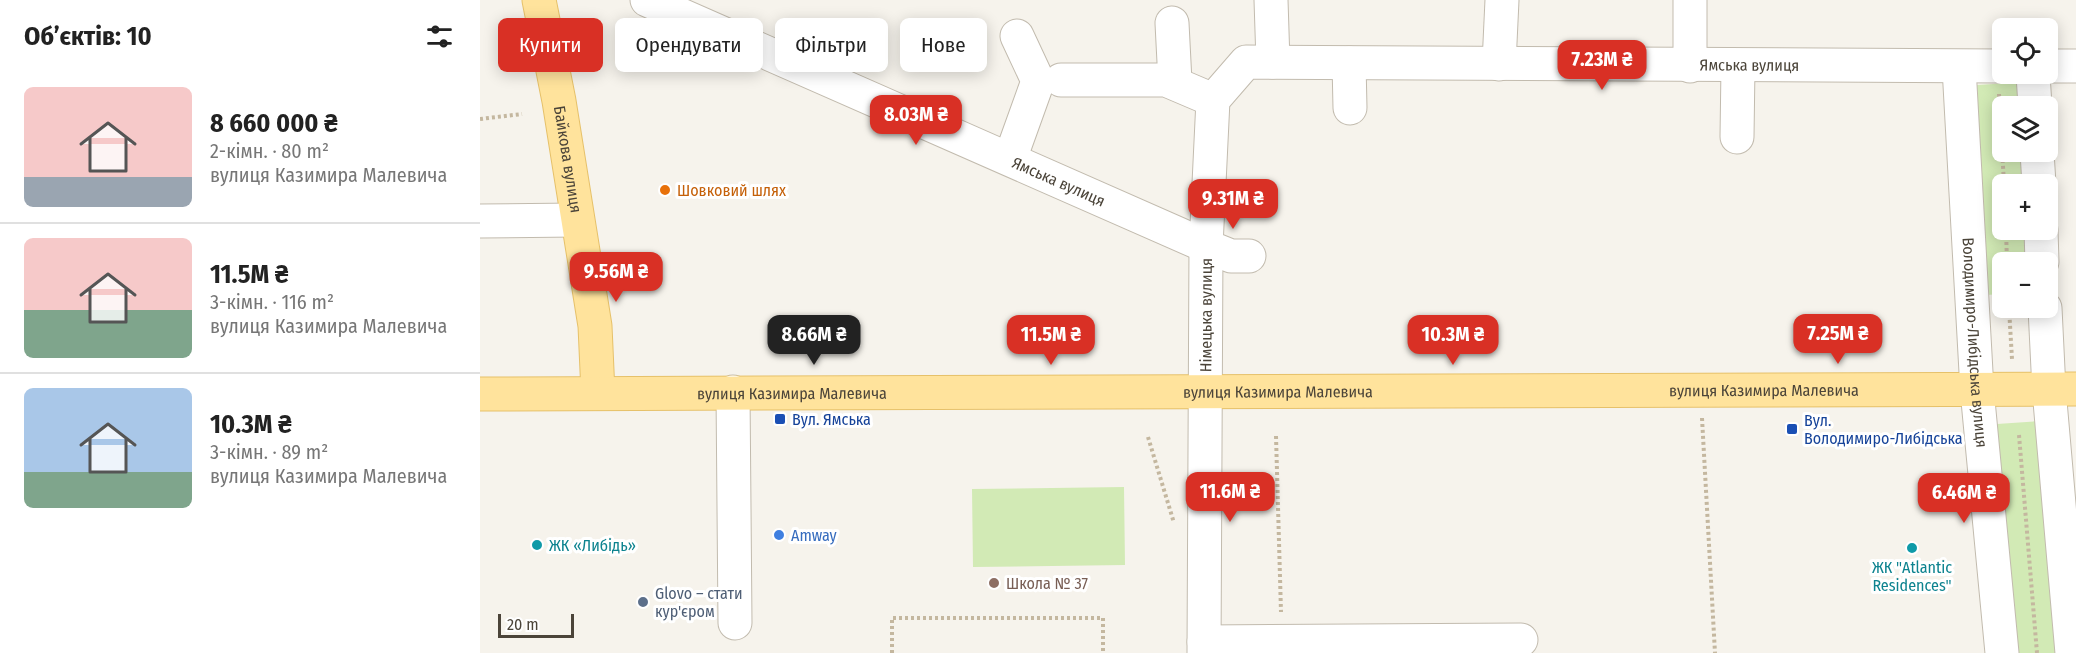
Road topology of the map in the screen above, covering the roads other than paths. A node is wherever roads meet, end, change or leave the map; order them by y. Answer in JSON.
{"nodes":[{"id":1,"x":539,"y":0,"type":"edge"},
{"id":2,"x":647,"y":0,"type":"edge"},
{"id":3,"x":1271,"y":0,"type":"edge"},
{"id":4,"x":1502,"y":0,"type":"edge"},
{"id":5,"x":1690,"y":0,"type":"edge"},
{"id":6,"x":1172,"y":23,"type":"dead end"},
{"id":7,"x":1017,"y":36,"type":"dead end"},
{"id":8,"x":1259,"y":62,"type":"junction"},
{"id":9,"x":1349,"y":63,"type":"junction"},
{"id":10,"x":1499,"y":64,"type":"junction"},
{"id":11,"x":1689,"y":66,"type":"junction"},
{"id":12,"x":1959,"y":66,"type":"junction"},
{"id":13,"x":1992,"y":66,"type":"edge"},
{"id":14,"x":2058,"y":66,"type":"edge"},
{"id":15,"x":2076,"y":66,"type":"edge"},
{"id":16,"x":1737,"y":67,"type":"junction"},
{"id":17,"x":1061,"y":80,"type":"dead end"},
{"id":18,"x":1175,"y":82,"type":"junction"},
{"id":19,"x":1213,"y":100,"type":"junction"},
{"id":20,"x":1350,"y":108,"type":"dead end"},
{"id":21,"x":1737,"y":136,"type":"dead end"},
{"id":22,"x":1010,"y":159,"type":"junction"},
{"id":23,"x":576,"y":220,"type":"junction"},
{"id":24,"x":480,"y":221,"type":"edge"},
{"id":25,"x":1206,"y":246,"type":"junction"},
{"id":26,"x":1249,"y":256,"type":"dead end"},
{"id":27,"x":2047,"y":318,"type":"edge"},
{"id":28,"x":2062,"y":389,"type":"edge"},
{"id":29,"x":1977,"y":390,"type":"junction"},
{"id":30,"x":733,"y":392,"type":"junction"},
{"id":31,"x":1206,"y":392,"type":"junction"},
{"id":32,"x":598,"y":393,"type":"junction"},
{"id":33,"x":480,"y":394,"type":"edge"},
{"id":34,"x":735,"y":623,"type":"dead end"},
{"id":35,"x":1521,"y":640,"type":"dead end"},
{"id":36,"x":1204,"y":647,"type":"edge"},
{"id":37,"x":1351,"y":647,"type":"edge"},
{"id":38,"x":1423,"y":647,"type":"edge"},
{"id":39,"x":2002,"y":653,"type":"edge"},
{"id":40,"x":2072,"y":653,"type":"edge"}],
"edges":[{"from":1,"to":23,"type":"main road","name":"Байкова вулиця"},
{"from":2,"to":22,"type":"street","name":"Ямська вулиця"},
{"from":3,"to":8,"type":"street"},
{"from":4,"to":10,"type":"street"},
{"from":5,"to":11,"type":"street"},
{"from":6,"to":18,"type":"street"},
{"from":7,"to":22,"type":"street"},
{"from":8,"to":9,"type":"street","name":"Ямська вулиця"},
{"from":8,"to":19,"type":"street"},
{"from":9,"to":10,"type":"street","name":"Ямська вулиця"},
{"from":9,"to":20,"type":"street"},
{"from":10,"to":11,"type":"street","name":"Ямська вулиця"},
{"from":11,"to":16,"type":"street","name":"Ямська вулиця"},
{"from":12,"to":13,"type":"street","name":"Ямська вулиця"},
{"from":12,"to":16,"type":"street","name":"Ямська вулиця"},
{"from":12,"to":29,"type":"street","name":"Володимиро-Либідська вулиця"},
{"from":14,"to":15,"type":"street"},
{"from":16,"to":21,"type":"street"},
{"from":17,"to":18,"type":"street"},
{"from":18,"to":19,"type":"street"},
{"from":19,"to":25,"type":"street","name":"Німецька вулиця"},
{"from":22,"to":25,"type":"street","name":"Ямська вулиця"},
{"from":23,"to":24,"type":"street"},
{"from":23,"to":32,"type":"main road","name":"Байкова вулиця"},
{"from":25,"to":26,"type":"street","name":"Ямська вулиця"},
{"from":25,"to":31,"type":"street","name":"Німецька вулиця"},
{"from":27,"to":28,"type":"street"},
{"from":28,"to":29,"type":"main road","name":"вулиця Казимира Малевича"},
{"from":28,"to":40,"type":"street"},
{"from":29,"to":31,"type":"main road","name":"вулиця Казимира Малевича"},
{"from":29,"to":39,"type":"street","name":"Володимиро-Либідська вулиця"},
{"from":30,"to":31,"type":"main road","name":"вулиця Казимира Малевича"},
{"from":30,"to":32,"type":"main road","name":"вулиця Казимира Малевича"},
{"from":30,"to":34,"type":"street"},
{"from":31,"to":36,"type":"street","name":"Німецька вулиця"},
{"from":32,"to":33,"type":"main road","name":"вулиця Казимира Малевича"},
{"from":35,"to":38,"type":"street"},
{"from":36,"to":37,"type":"street"},
{"from":37,"to":38,"type":"street"}]}
